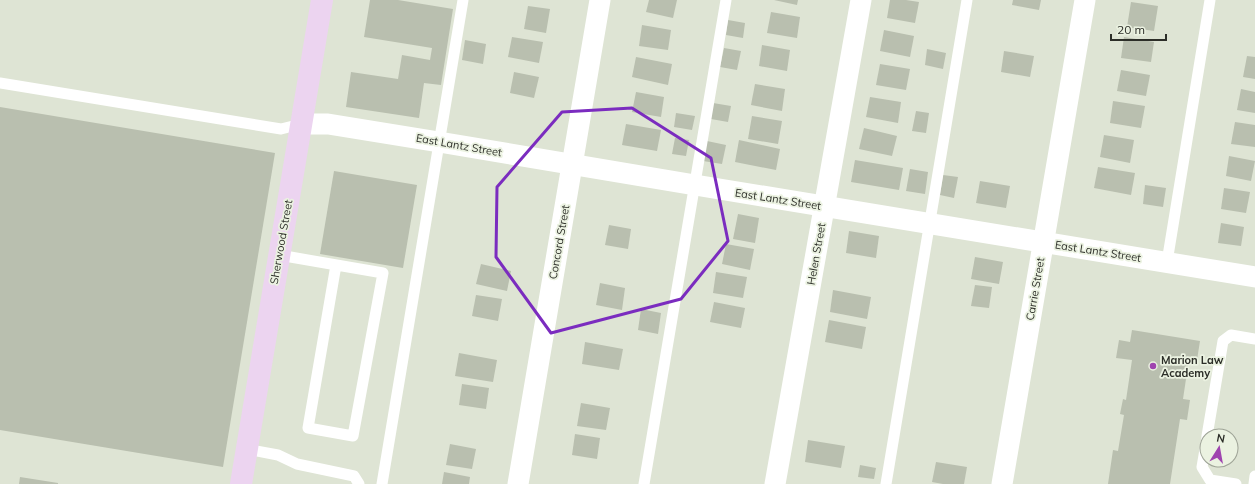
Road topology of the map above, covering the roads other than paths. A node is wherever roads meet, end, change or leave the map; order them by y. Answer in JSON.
{"nodes":[{"id":1,"x":322,"y":0,"type":"edge"},
{"id":2,"x":463,"y":0,"type":"edge"},
{"id":3,"x":600,"y":0,"type":"edge"},
{"id":4,"x":726,"y":0,"type":"edge"},
{"id":5,"x":861,"y":0,"type":"edge"},
{"id":6,"x":967,"y":0,"type":"edge"},
{"id":7,"x":1085,"y":0,"type":"edge"},
{"id":8,"x":1210,"y":0,"type":"edge"},
{"id":9,"x":0,"y":83,"type":"edge"},
{"id":10,"x":301,"y":124,"type":"junction"},
{"id":11,"x":439,"y":142,"type":"junction"},
{"id":12,"x":572,"y":165,"type":"junction"},
{"id":13,"x":695,"y":185,"type":"junction"},
{"id":14,"x":824,"y":206,"type":"junction"},
{"id":15,"x":930,"y":224,"type":"junction"},
{"id":16,"x":1043,"y":242,"type":"junction"},
{"id":17,"x":279,"y":255,"type":"junction"},
{"id":18,"x":1167,"y":262,"type":"junction"},
{"id":19,"x":336,"y":266,"type":"junction"},
{"id":20,"x":1255,"y":276,"type":"edge"},
{"id":21,"x":1255,"y":339,"type":"edge"},
{"id":22,"x":1208,"y":428,"type":"edge"},
{"id":23,"x":246,"y":449,"type":"junction"},
{"id":24,"x":1203,"y":468,"type":"edge"},
{"id":25,"x":1255,"y":476,"type":"edge"},
{"id":26,"x":240,"y":484,"type":"edge"},
{"id":27,"x":359,"y":484,"type":"edge"},
{"id":28,"x":382,"y":484,"type":"edge"},
{"id":29,"x":518,"y":484,"type":"edge"},
{"id":30,"x":644,"y":484,"type":"edge"},
{"id":31,"x":775,"y":484,"type":"edge"},
{"id":32,"x":886,"y":484,"type":"edge"},
{"id":33,"x":1002,"y":484,"type":"edge"},
{"id":34,"x":1236,"y":484,"type":"edge"},
{"id":35,"x":1254,"y":484,"type":"edge"}],
"edges":[{"from":1,"to":10,"type":"street","name":"Sherwood Street"},
{"from":2,"to":11,"type":"lane"},
{"from":3,"to":12,"type":"street","name":"Concord Street"},
{"from":4,"to":13,"type":"lane"},
{"from":5,"to":14,"type":"street","name":"Helen Street"},
{"from":6,"to":15,"type":"lane"},
{"from":7,"to":16,"type":"street","name":"Carrie Street"},
{"from":8,"to":18,"type":"lane"},
{"from":9,"to":10,"type":"lane"},
{"from":10,"to":11,"type":"street","name":"East Lantz Street"},
{"from":10,"to":17,"type":"street","name":"Sherwood Street"},
{"from":11,"to":12,"type":"street","name":"East Lantz Street"},
{"from":11,"to":28,"type":"lane"},
{"from":12,"to":13,"type":"street","name":"East Lantz Street"},
{"from":12,"to":29,"type":"street","name":"Concord Street"},
{"from":13,"to":14,"type":"street","name":"East Lantz Street"},
{"from":13,"to":30,"type":"lane"},
{"from":14,"to":15,"type":"street","name":"East Lantz Street"},
{"from":14,"to":31,"type":"street","name":"Helen Street"},
{"from":15,"to":16,"type":"street","name":"East Lantz Street"},
{"from":15,"to":32,"type":"lane"},
{"from":16,"to":18,"type":"street","name":"East Lantz Street"},
{"from":16,"to":33,"type":"street","name":"Carrie Street"},
{"from":17,"to":19,"type":"lane"},
{"from":17,"to":23,"type":"street","name":"Sherwood Street"},
{"from":18,"to":20,"type":"street","name":"East Lantz Street"},
{"from":19,"to":19,"type":"lane"},
{"from":21,"to":22,"type":"lane"},
{"from":23,"to":26,"type":"street","name":"Sherwood Street"},
{"from":23,"to":27,"type":"lane"},
{"from":24,"to":34,"type":"lane"},
{"from":25,"to":35,"type":"lane"}]}
